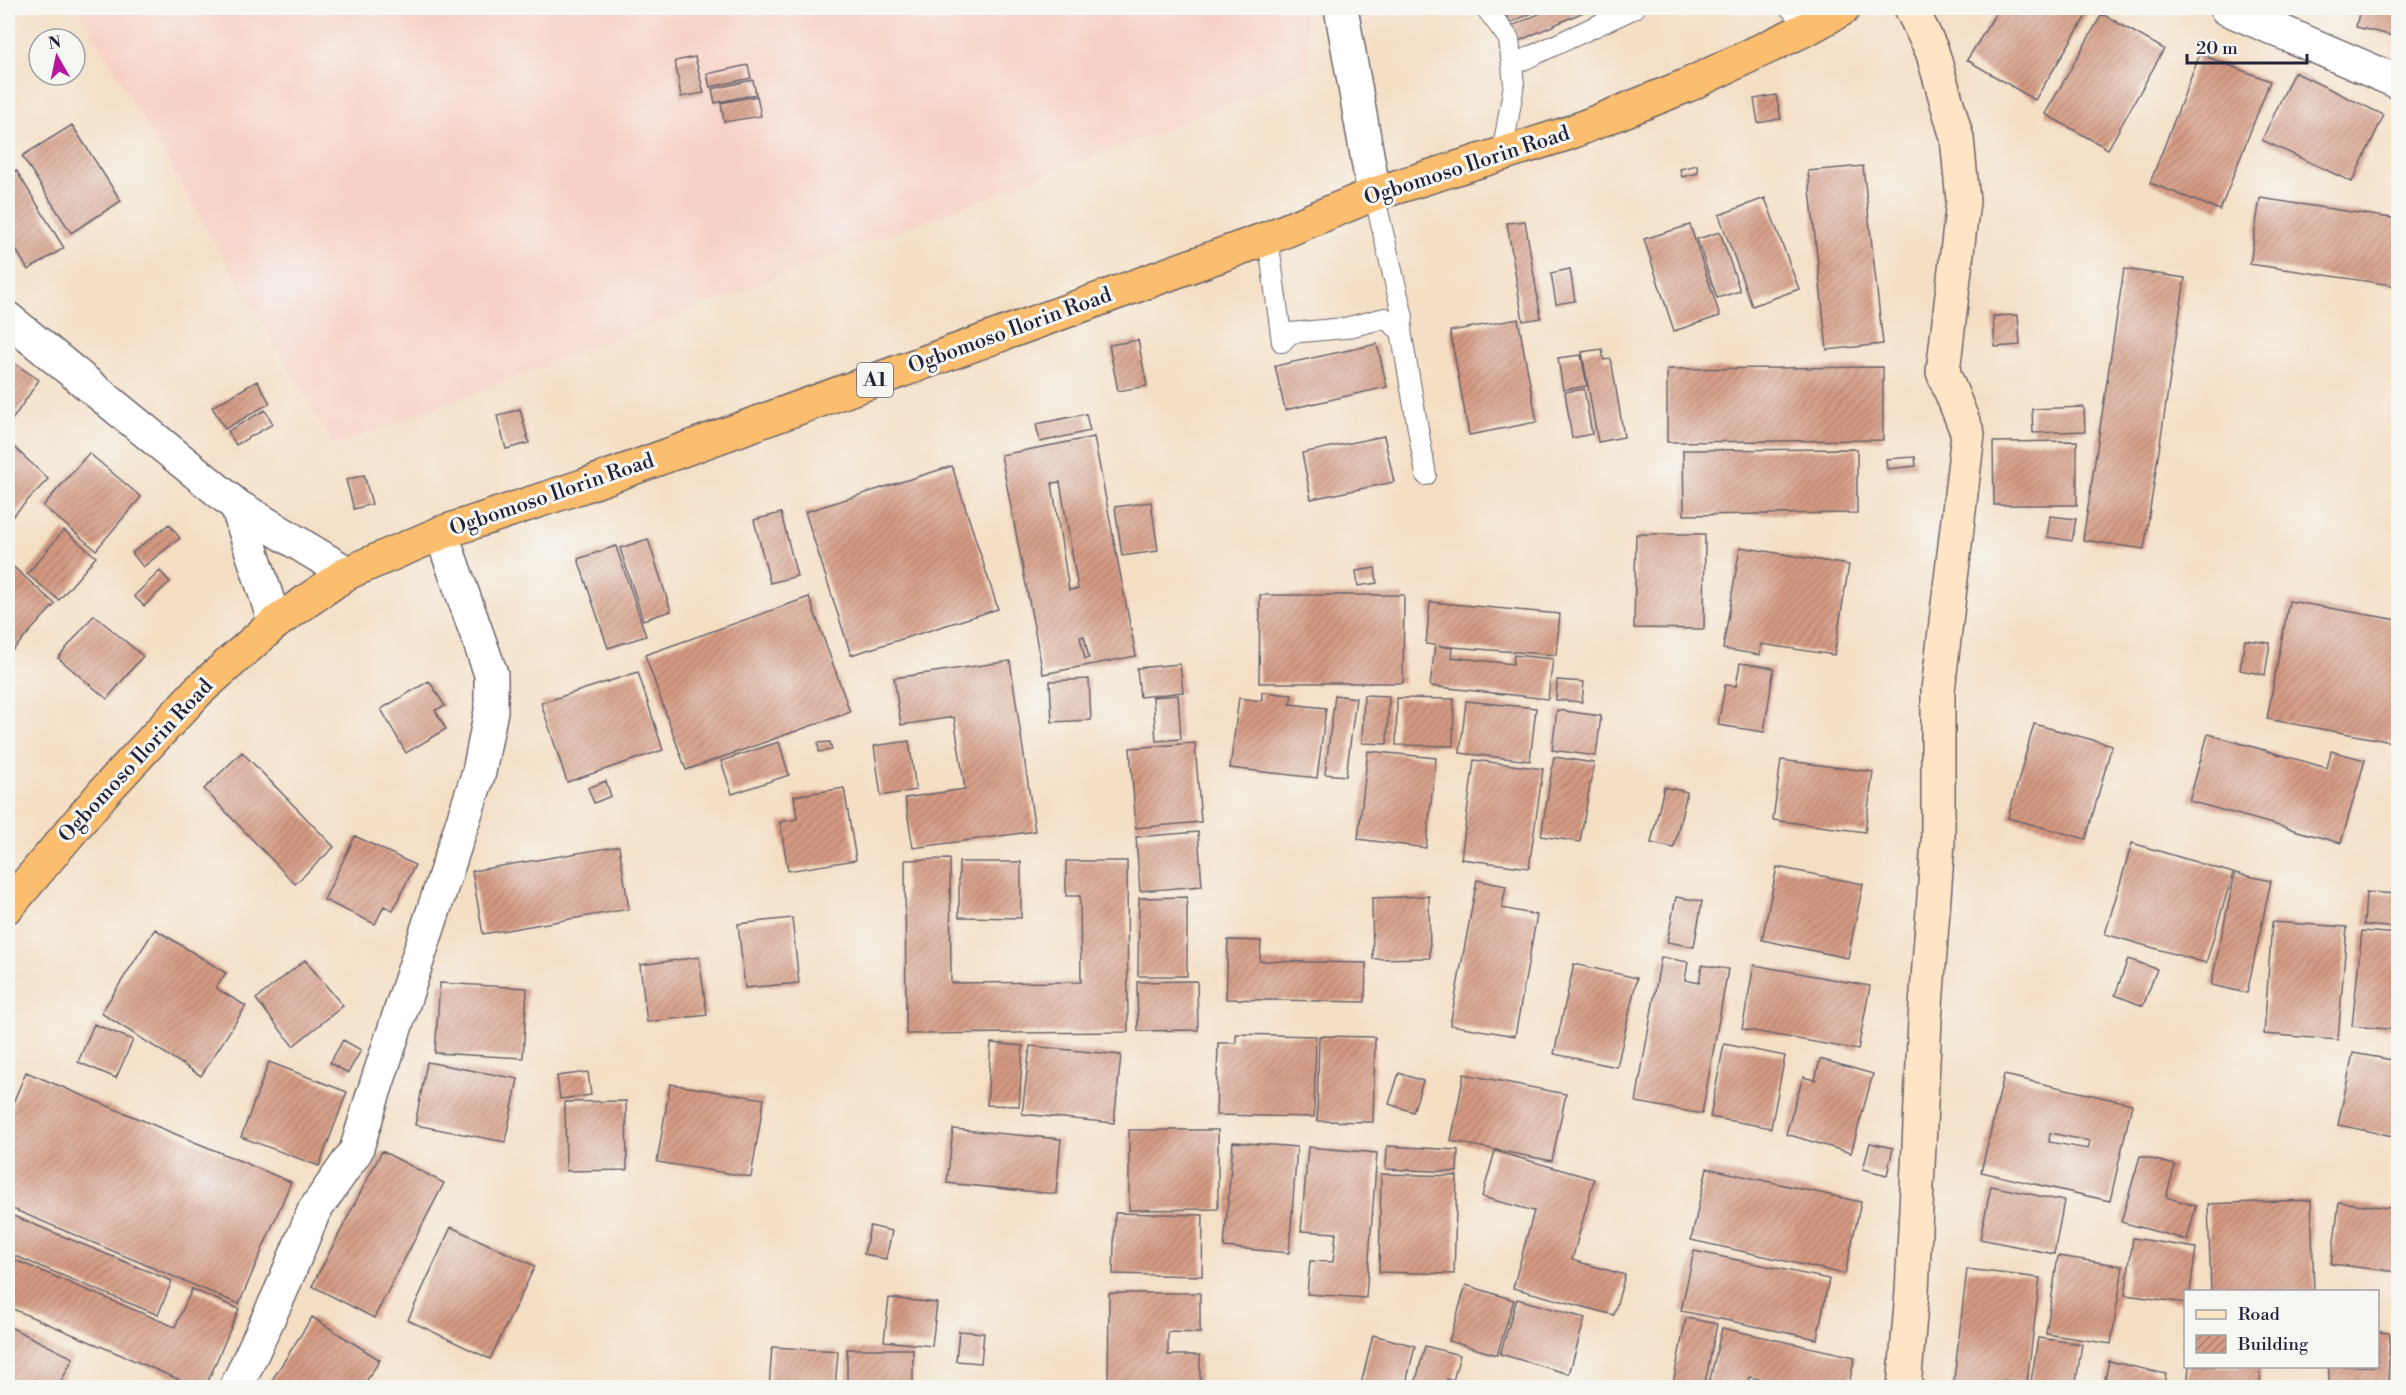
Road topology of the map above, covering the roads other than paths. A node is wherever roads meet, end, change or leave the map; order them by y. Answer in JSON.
{"nodes":[{"id":1,"x":1341,"y":8,"type":"edge"},
{"id":2,"x":1486,"y":8,"type":"edge"},
{"id":3,"x":1635,"y":8,"type":"edge"},
{"id":4,"x":1844,"y":8,"type":"edge"},
{"id":5,"x":1911,"y":8,"type":"edge"},
{"id":6,"x":2226,"y":8,"type":"edge"},
{"id":7,"x":1800,"y":17,"type":"edge"},
{"id":8,"x":1512,"y":65,"type":"junction"},
{"id":9,"x":2398,"y":82,"type":"edge"},
{"id":10,"x":1502,"y":155,"type":"junction"},
{"id":11,"x":1374,"y":194,"type":"junction"},
{"id":12,"x":1268,"y":238,"type":"junction"},
{"id":13,"x":8,"y":319,"type":"edge"},
{"id":14,"x":1401,"y":331,"type":"junction"},
{"id":15,"x":1426,"y":475,"type":"dead end"},
{"id":16,"x":237,"y":506,"type":"junction"},
{"id":17,"x":441,"y":533,"type":"junction"},
{"id":18,"x":347,"y":573,"type":"junction"},
{"id":19,"x":275,"y":623,"type":"junction"},
{"id":20,"x":8,"y":906,"type":"edge"},
{"id":21,"x":236,"y":1388,"type":"edge"},
{"id":22,"x":1904,"y":1388,"type":"edge"}],
"edges":[{"from":1,"to":11,"type":"street"},
{"from":2,"to":8,"type":"lane"},
{"from":3,"to":8,"type":"lane"},
{"from":4,"to":7,"type":"highway","name":"Ogbomoso Ilorin Road","number":"A1"},
{"from":5,"to":22,"type":"street"},
{"from":6,"to":9,"type":"street"},
{"from":7,"to":10,"type":"highway","name":"Ogbomoso Ilorin Road","number":"A1"},
{"from":8,"to":10,"type":"lane"},
{"from":10,"to":11,"type":"highway","name":"Ogbomoso Ilorin Road","number":"A1"},
{"from":11,"to":12,"type":"highway","name":"Ogbomoso Ilorin Road","number":"A1"},
{"from":11,"to":14,"type":"lane"},
{"from":12,"to":14,"type":"lane"},
{"from":12,"to":17,"type":"highway","name":"Ogbomoso Ilorin Road","number":"A1"},
{"from":13,"to":16,"type":"street"},
{"from":14,"to":15,"type":"lane"},
{"from":16,"to":18,"type":"street"},
{"from":16,"to":19,"type":"street"},
{"from":17,"to":18,"type":"highway","name":"Ogbomoso Ilorin Road","number":"A1"},
{"from":17,"to":21,"type":"street"},
{"from":18,"to":19,"type":"highway","name":"Ogbomoso Ilorin Road","number":"A1"},
{"from":19,"to":20,"type":"highway","name":"Ogbomoso Ilorin Road","number":"A1"}]}
